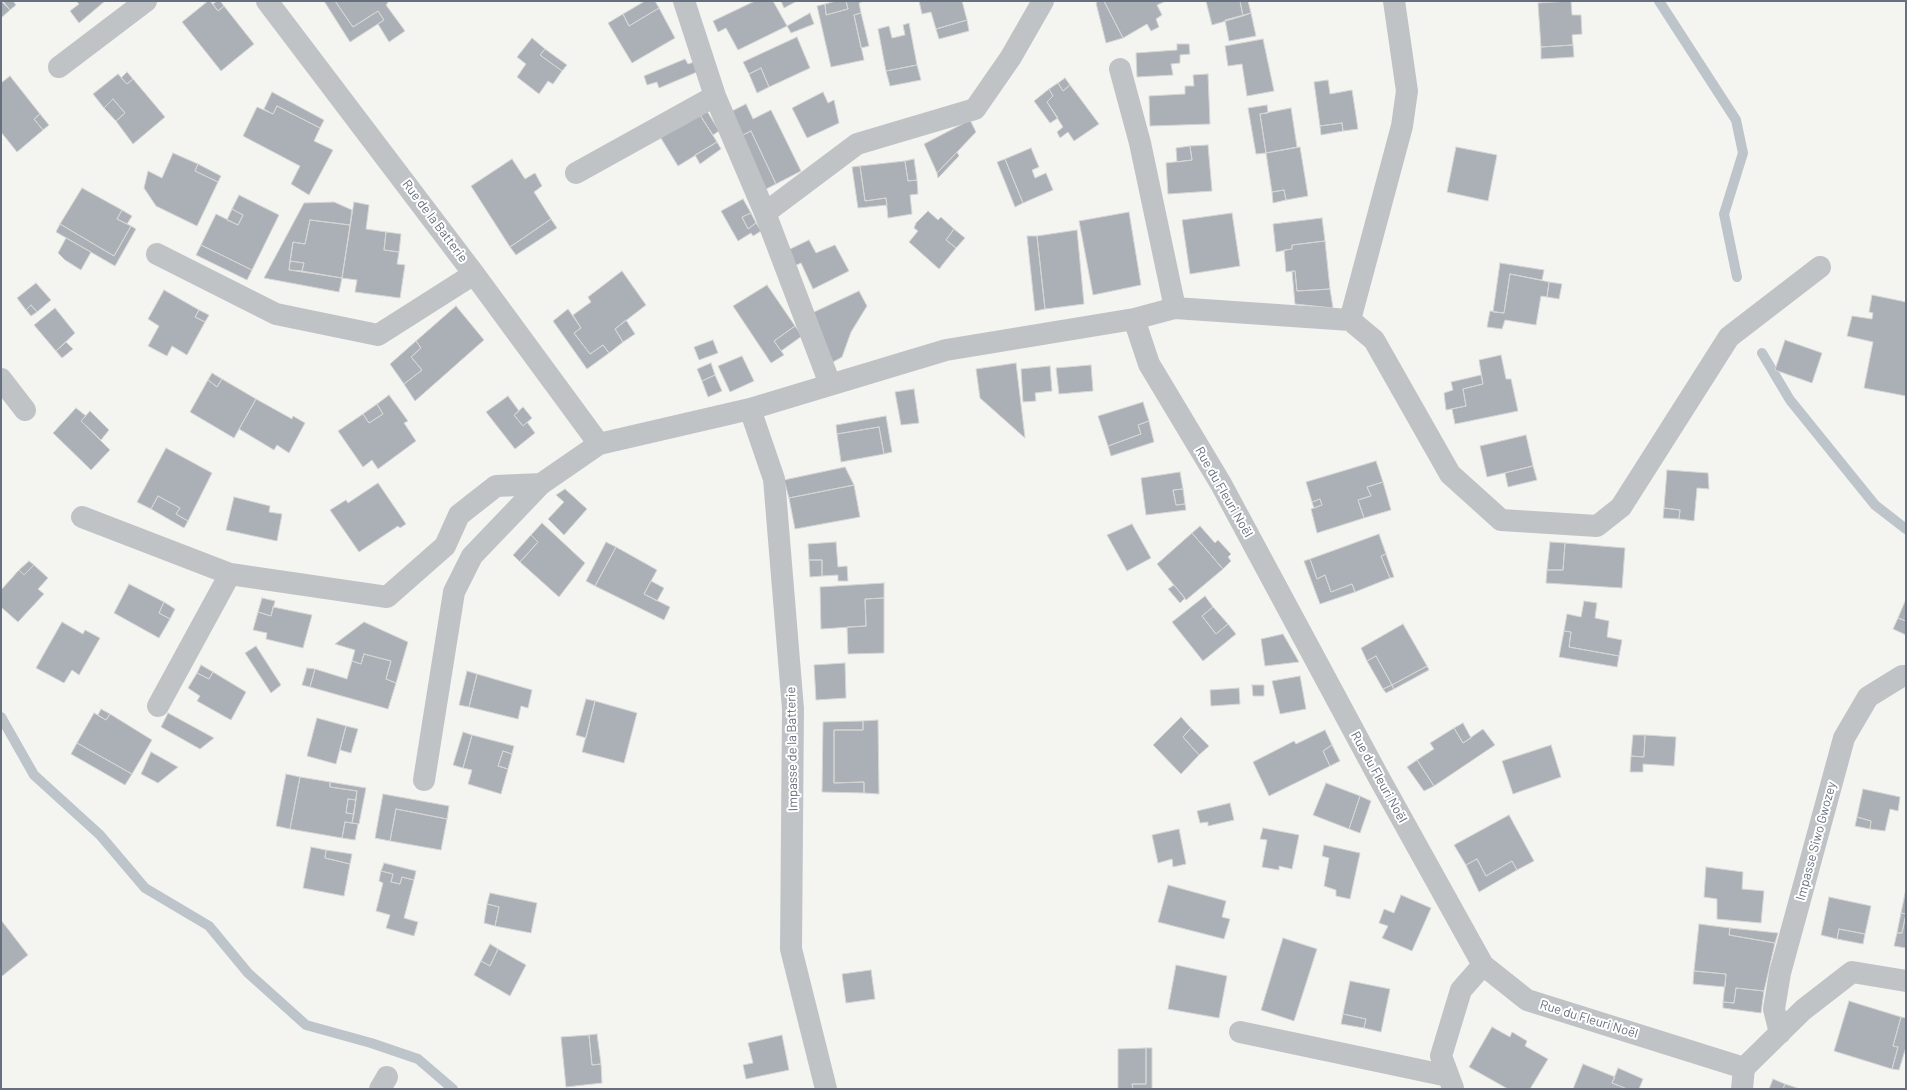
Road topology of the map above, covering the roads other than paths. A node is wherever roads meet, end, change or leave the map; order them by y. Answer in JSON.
{"nodes":[{"id":1,"x":146,"y":1,"type":"edge"},
{"id":2,"x":267,"y":1,"type":"edge"},
{"id":3,"x":684,"y":1,"type":"edge"},
{"id":4,"x":1043,"y":1,"type":"edge"},
{"id":5,"x":1394,"y":1,"type":"edge"},
{"id":6,"x":60,"y":67,"type":"dead end"},
{"id":7,"x":1120,"y":69,"type":"dead end"},
{"id":8,"x":715,"y":96,"type":"junction"},
{"id":9,"x":576,"y":173,"type":"dead end"},
{"id":10,"x":765,"y":214,"type":"junction"},
{"id":11,"x":157,"y":254,"type":"dead end"},
{"id":12,"x":1820,"y":266,"type":"dead end"},
{"id":13,"x":474,"y":274,"type":"junction"},
{"id":14,"x":1175,"y":308,"type":"junction"},
{"id":15,"x":1134,"y":319,"type":"junction"},
{"id":16,"x":1350,"y":320,"type":"junction"},
{"id":17,"x":1,"y":379,"type":"edge"},
{"id":18,"x":830,"y":384,"type":"junction"},
{"id":19,"x":750,"y":409,"type":"junction"},
{"id":20,"x":25,"y":410,"type":"dead end"},
{"id":21,"x":599,"y":444,"type":"junction"},
{"id":22,"x":541,"y":484,"type":"junction"},
{"id":23,"x":82,"y":517,"type":"dead end"},
{"id":24,"x":230,"y":574,"type":"junction"},
{"id":25,"x":1906,"y":676,"type":"edge"},
{"id":26,"x":158,"y":706,"type":"dead end"},
{"id":27,"x":424,"y":780,"type":"dead end"},
{"id":28,"x":1483,"y":965,"type":"junction"},
{"id":29,"x":1906,"y":981,"type":"edge"},
{"id":30,"x":1240,"y":1032,"type":"dead end"},
{"id":31,"x":1780,"y":1033,"type":"junction"},
{"id":32,"x":1743,"y":1079,"type":"edge"},
{"id":33,"x":1451,"y":1083,"type":"edge"},
{"id":34,"x":826,"y":1089,"type":"edge"}],
"edges":[{"from":1,"to":6,"type":"street"},
{"from":2,"to":13,"type":"street","name":"Rue de la Batterie"},
{"from":3,"to":8,"type":"street"},
{"from":4,"to":10,"type":"street"},
{"from":5,"to":16,"type":"street"},
{"from":7,"to":14,"type":"street"},
{"from":8,"to":9,"type":"street"},
{"from":8,"to":10,"type":"street"},
{"from":10,"to":18,"type":"street"},
{"from":11,"to":13,"type":"street"},
{"from":12,"to":16,"type":"street"},
{"from":13,"to":21,"type":"street","name":"Rue de la Batterie"},
{"from":14,"to":15,"type":"street"},
{"from":14,"to":16,"type":"street"},
{"from":15,"to":18,"type":"street"},
{"from":15,"to":28,"type":"street","name":"Rue du Fleuri Noël"},
{"from":17,"to":20,"type":"street"},
{"from":18,"to":19,"type":"street"},
{"from":19,"to":21,"type":"street"},
{"from":19,"to":34,"type":"street","name":"Impasse de la Batterie"},
{"from":21,"to":22,"type":"street"},
{"from":22,"to":24,"type":"street"},
{"from":22,"to":27,"type":"street"},
{"from":23,"to":24,"type":"street"},
{"from":24,"to":26,"type":"street"},
{"from":25,"to":31,"type":"street","name":"Impasse Siwo Gwozey"},
{"from":28,"to":32,"type":"street","name":"Rue du Fleuri Noël"},
{"from":28,"to":33,"type":"street"},
{"from":29,"to":31,"type":"street"},
{"from":30,"to":33,"type":"street"},
{"from":31,"to":32,"type":"street"}]}
